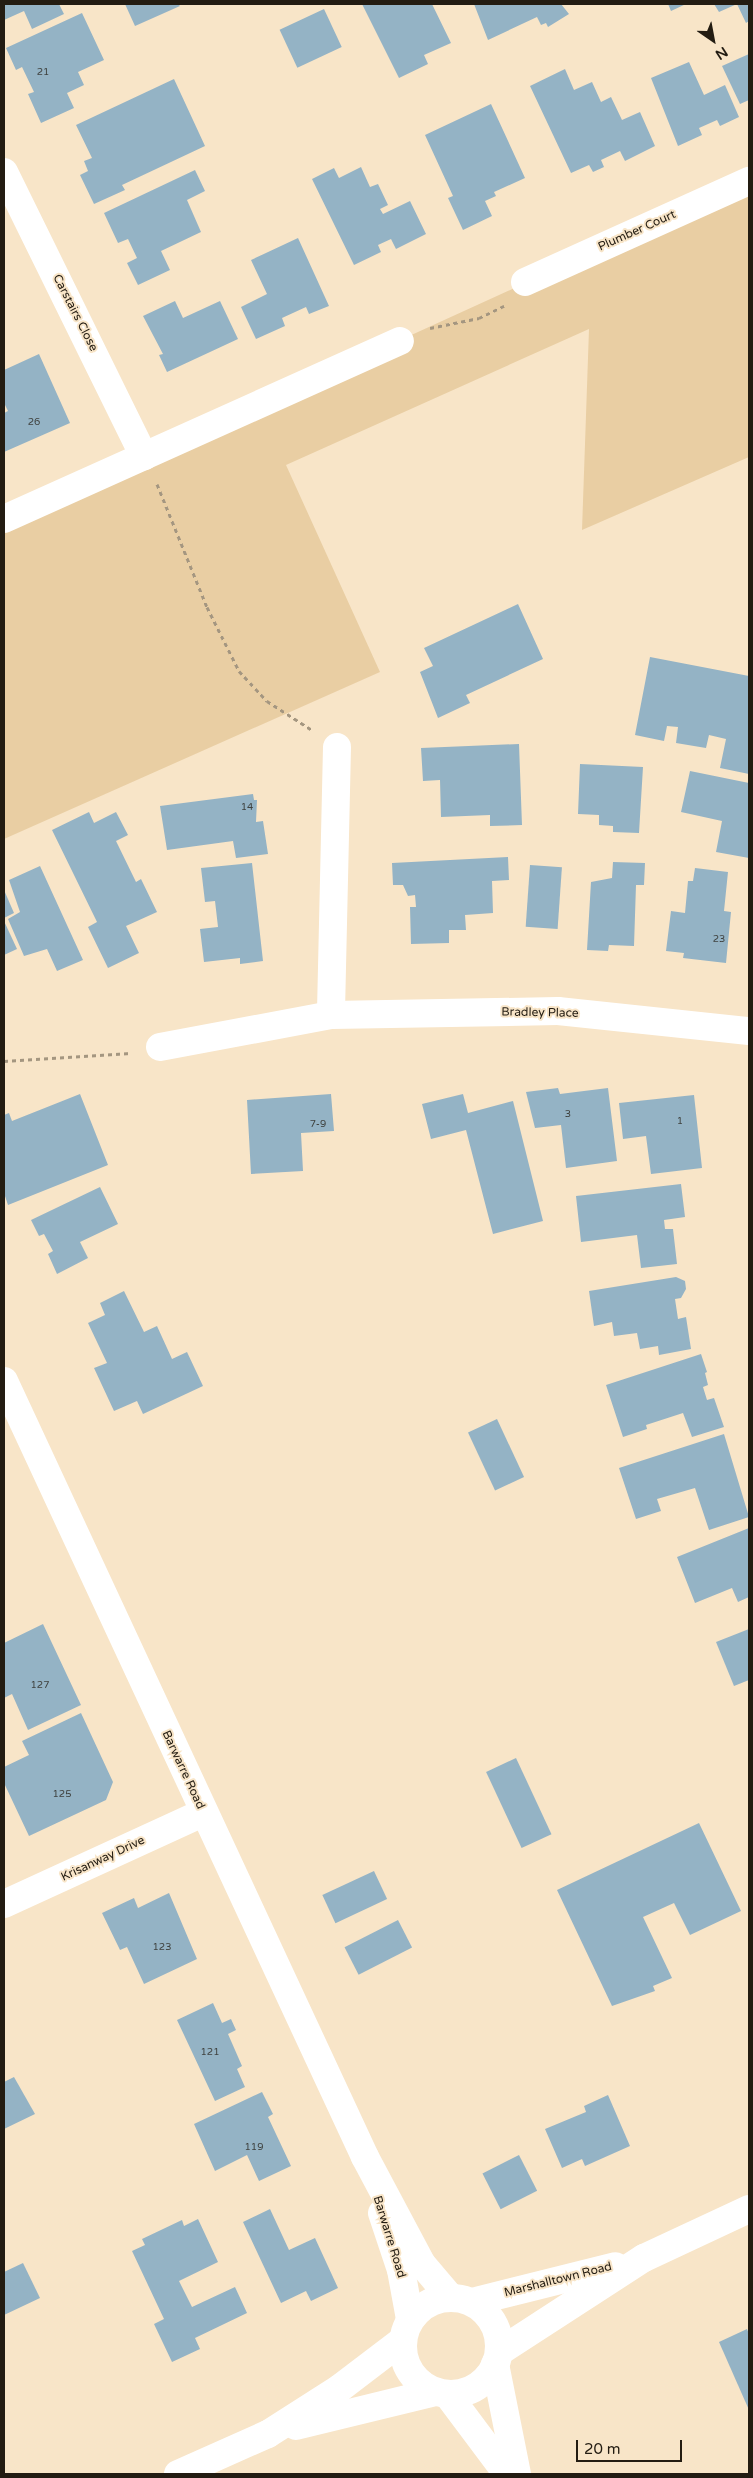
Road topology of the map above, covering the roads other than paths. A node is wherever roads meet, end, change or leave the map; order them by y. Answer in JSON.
{"nodes":[{"id":1,"x":4,"y":172,"type":"edge"},
{"id":2,"x":749,"y":181,"type":"edge"},
{"id":3,"x":525,"y":282,"type":"road end"},
{"id":4,"x":400,"y":341,"type":"road end"},
{"id":5,"x":144,"y":456,"type":"junction"},
{"id":6,"x":4,"y":519,"type":"edge"},
{"id":7,"x":338,"y":747,"type":"road end"},
{"id":8,"x":331,"y":1015,"type":"junction"},
{"id":9,"x":749,"y":1031,"type":"edge"},
{"id":10,"x":160,"y":1047,"type":"road end"},
{"id":11,"x":4,"y":1381,"type":"edge"},
{"id":12,"x":203,"y":1814,"type":"junction"},
{"id":13,"x":4,"y":1904,"type":"edge"},
{"id":14,"x":364,"y":2157,"type":"junction"},
{"id":15,"x":749,"y":2209,"type":"edge"},
{"id":16,"x":644,"y":2258,"type":"junction"},
{"id":17,"x":461,"y":2300,"type":"junction"},
{"id":18,"x":406,"y":2329,"type":"junction"},
{"id":19,"x":497,"y":2358,"type":"junction"},
{"id":20,"x":442,"y":2393,"type":"junction"},
{"id":21,"x":268,"y":2434,"type":"junction"},
{"id":22,"x":178,"y":2474,"type":"edge"},
{"id":23,"x":507,"y":2474,"type":"edge"},
{"id":24,"x":517,"y":2474,"type":"edge"}],
"edges":[{"from":1,"to":5,"type":"street","name":"Carstairs Close"},
{"from":2,"to":3,"type":"street","name":"Plumber Court"},
{"from":4,"to":5,"type":"street"},
{"from":5,"to":6,"type":"street"},
{"from":7,"to":8,"type":"street"},
{"from":8,"to":9,"type":"street","name":"Bradley Place"},
{"from":8,"to":10,"type":"street","name":"Bradley Place"},
{"from":11,"to":12,"type":"street","name":"Barwarre Road"},
{"from":12,"to":13,"type":"street","name":"Krisanway Drive"},
{"from":12,"to":14,"type":"street","name":"Barwarre Road"},
{"from":14,"to":17,"type":"street","name":"Barwarre Road"},
{"from":14,"to":18,"type":"street","name":"Barwarre Road"},
{"from":15,"to":16,"type":"street","name":"Marshalltown Road"},
{"from":16,"to":17,"type":"street","name":"Marshalltown Road"},
{"from":16,"to":19,"type":"street","name":"Marshalltown Road"},
{"from":17,"to":18,"type":"street","name":"Marshalltown Road"},
{"from":17,"to":19,"type":"street"},
{"from":18,"to":20,"type":"street"},
{"from":18,"to":21,"type":"street","name":"Marshalltown Road"},
{"from":19,"to":20,"type":"street","name":"Marshalltown Road"},
{"from":19,"to":24,"type":"street"},
{"from":20,"to":21,"type":"street","name":"Marshalltown Road"},
{"from":20,"to":23,"type":"street"},
{"from":21,"to":22,"type":"street","name":"Marshalltown Road"}]}
